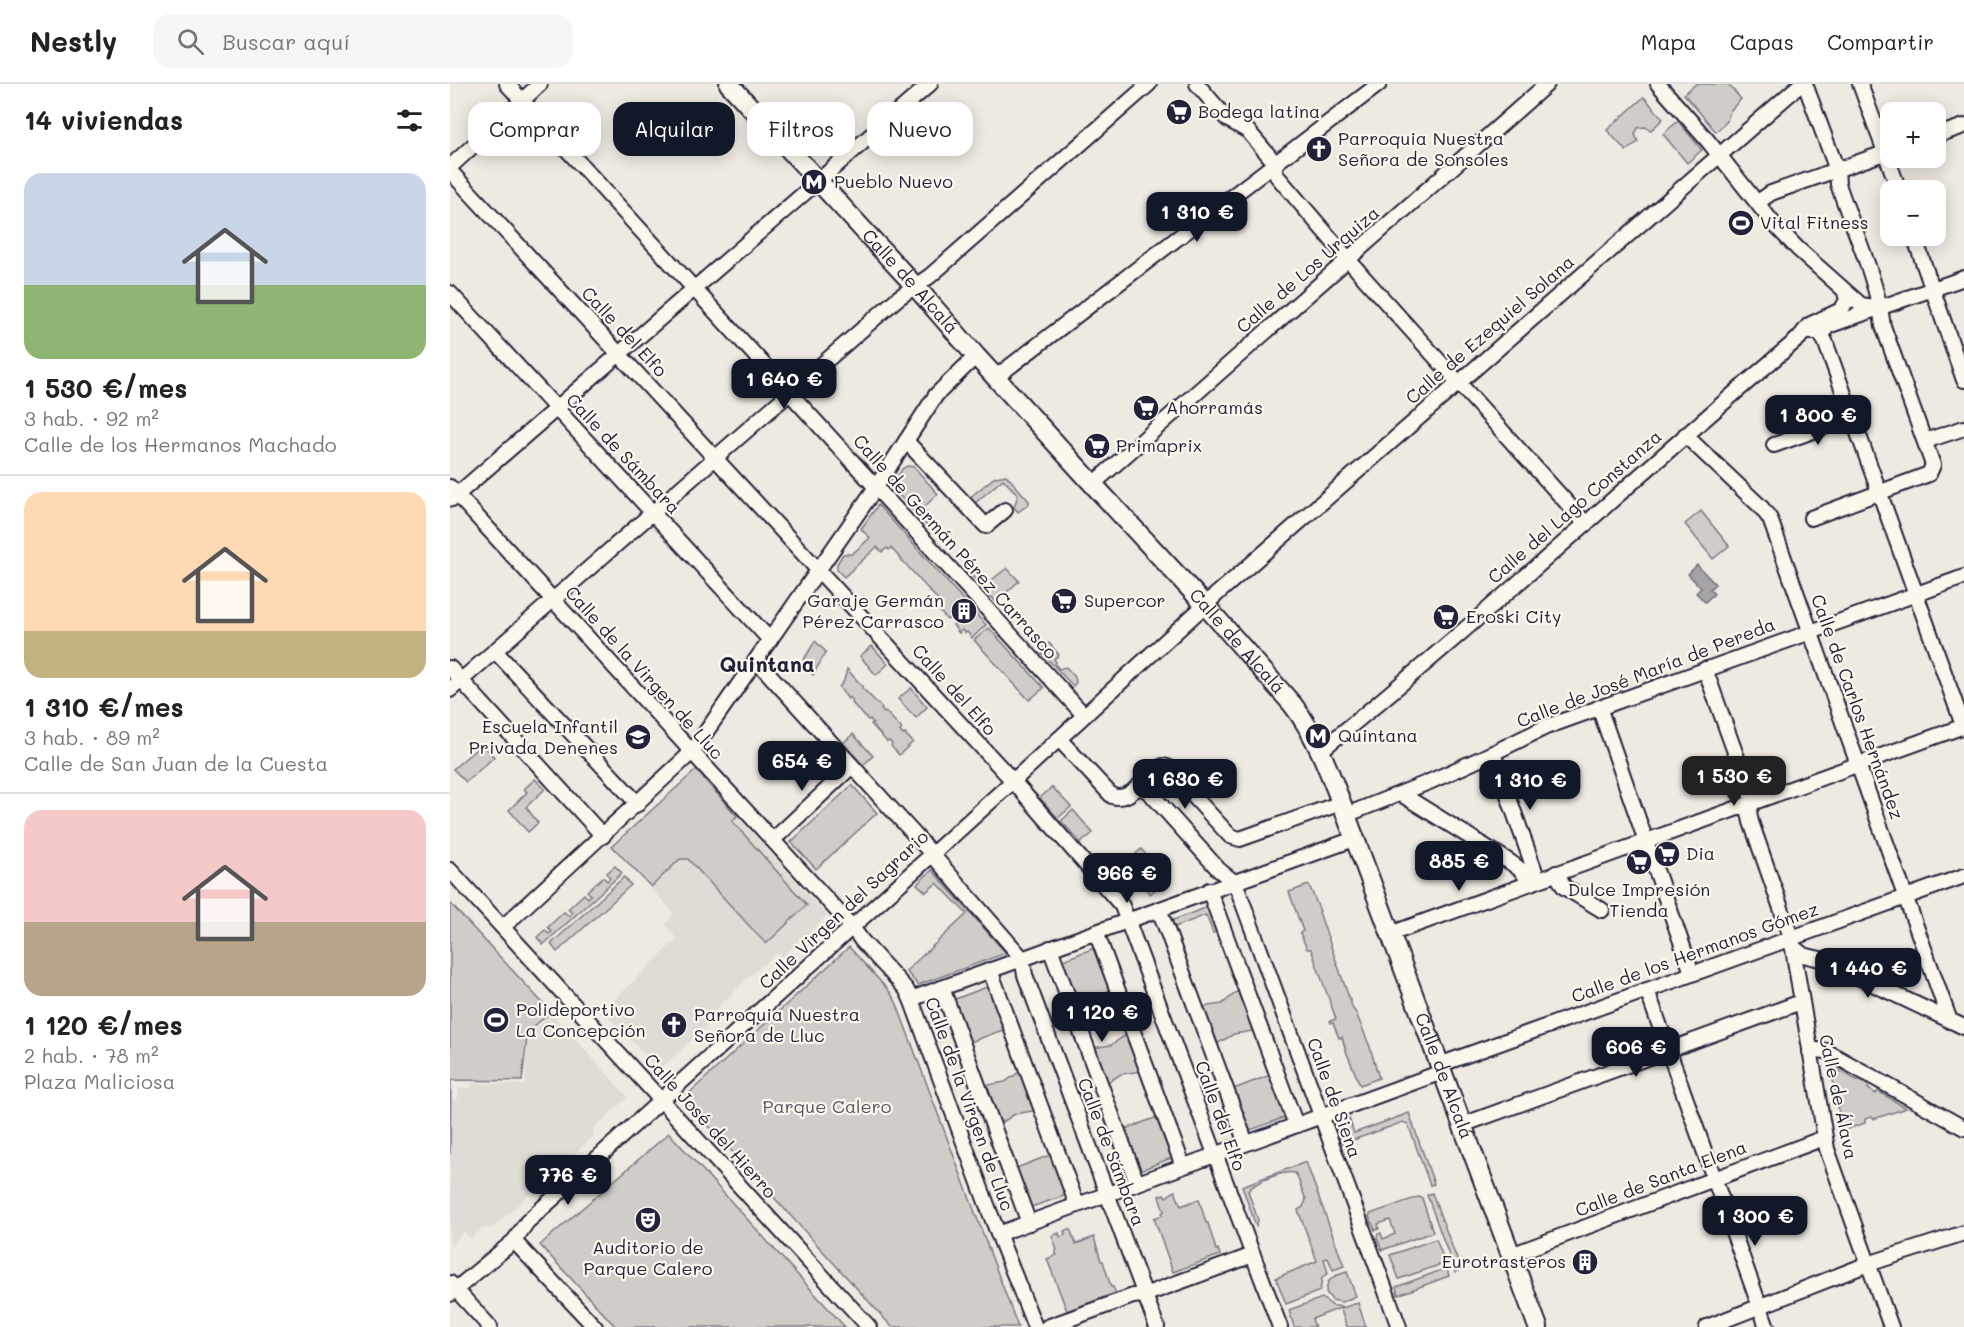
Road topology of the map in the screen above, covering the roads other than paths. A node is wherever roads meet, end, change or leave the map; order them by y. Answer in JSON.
{"nodes":[{"id":1,"x":507,"y":84,"type":"edge"},
{"id":2,"x":540,"y":84,"type":"edge"},
{"id":3,"x":729,"y":84,"type":"edge"},
{"id":4,"x":1149,"y":84,"type":"edge"},
{"id":5,"x":1197,"y":84,"type":"edge"},
{"id":6,"x":1379,"y":84,"type":"edge"},
{"id":7,"x":1547,"y":84,"type":"edge"},
{"id":8,"x":1658,"y":84,"type":"edge"},
{"id":9,"x":1801,"y":84,"type":"edge"},
{"id":10,"x":1806,"y":84,"type":"edge"},
{"id":11,"x":1860,"y":84,"type":"edge"},
{"id":12,"x":921,"y":87,"type":"edge"},
{"id":13,"x":523,"y":100,"type":"junction"},
{"id":14,"x":1964,"y":126,"type":"edge"},
{"id":15,"x":1946,"y":132,"type":"edge"},
{"id":16,"x":1880,"y":134,"type":"edge"},
{"id":17,"x":1719,"y":155,"type":"junction"},
{"id":18,"x":1880,"y":155,"type":"edge"},
{"id":19,"x":1275,"y":164,"type":"junction"},
{"id":20,"x":450,"y":169,"type":"edge"},
{"id":21,"x":1838,"y":170,"type":"junction"},
{"id":22,"x":818,"y":182,"type":"junction"},
{"id":23,"x":1758,"y":202,"type":"junction"},
{"id":24,"x":1917,"y":246,"type":"edge"},
{"id":25,"x":1348,"y":259,"type":"junction"},
{"id":26,"x":1964,"y":278,"type":"edge"},
{"id":27,"x":915,"y":286,"type":"junction"},
{"id":28,"x":695,"y":289,"type":"junction"},
{"id":29,"x":1932,"y":289,"type":"junction"},
{"id":30,"x":1845,"y":292,"type":"junction"},
{"id":31,"x":450,"y":293,"type":"edge"},
{"id":32,"x":1881,"y":308,"type":"junction"},
{"id":33,"x":1804,"y":332,"type":"junction"},
{"id":34,"x":1823,"y":337,"type":"junction"},
{"id":35,"x":621,"y":354,"type":"junction"},
{"id":36,"x":976,"y":356,"type":"junction"},
{"id":37,"x":996,"y":377,"type":"junction"},
{"id":38,"x":1964,"y":380,"type":"edge"},
{"id":39,"x":1458,"y":382,"type":"junction"},
{"id":40,"x":790,"y":393,"type":"junction"},
{"id":41,"x":556,"y":409,"type":"junction"},
{"id":42,"x":1852,"y":417,"type":"junction"},
{"id":43,"x":1964,"y":428,"type":"edge"},
{"id":44,"x":1685,"y":435,"type":"junction"},
{"id":45,"x":906,"y":441,"type":"junction"},
{"id":46,"x":1925,"y":441,"type":"junction"},
{"id":47,"x":1774,"y":445,"type":"dead end"},
{"id":48,"x":716,"y":458,"type":"junction"},
{"id":49,"x":1093,"y":484,"type":"junction"},
{"id":50,"x":876,"y":488,"type":"junction"},
{"id":51,"x":1880,"y":493,"type":"junction"},
{"id":52,"x":452,"y":494,"type":"edge"},
{"id":53,"x":1005,"y":510,"type":"dead end"},
{"id":54,"x":652,"y":513,"type":"junction"},
{"id":55,"x":1812,"y":518,"type":"dead end"},
{"id":56,"x":1586,"y":524,"type":"junction"},
{"id":57,"x":818,"y":569,"type":"junction"},
{"id":58,"x":1964,"y":577,"type":"edge"},
{"id":59,"x":1916,"y":593,"type":"junction"},
{"id":60,"x":553,"y":600,"type":"junction"},
{"id":61,"x":1205,"y":605,"type":"junction"},
{"id":62,"x":1810,"y":632,"type":"junction"},
{"id":63,"x":770,"y":640,"type":"junction"},
{"id":64,"x":495,"y":651,"type":"junction"},
{"id":65,"x":757,"y":661,"type":"junction"},
{"id":66,"x":450,"y":668,"type":"edge"},
{"id":67,"x":1705,"y":669,"type":"junction"},
{"id":68,"x":455,"y":686,"type":"edge"},
{"id":69,"x":1599,"y":707,"type":"junction"},
{"id":70,"x":1084,"y":715,"type":"junction"},
{"id":71,"x":1964,"y":727,"type":"edge"},
{"id":72,"x":1059,"y":739,"type":"junction"},
{"id":73,"x":1320,"y":751,"type":"junction"},
{"id":74,"x":692,"y":752,"type":"junction"},
{"id":75,"x":1493,"y":753,"type":"junction"},
{"id":76,"x":1858,"y":765,"type":"junction"},
{"id":77,"x":852,"y":766,"type":"junction"},
{"id":78,"x":1013,"y":781,"type":"junction"},
{"id":79,"x":1136,"y":788,"type":"junction"},
{"id":80,"x":1401,"y":794,"type":"junction"},
{"id":81,"x":1753,"y":802,"type":"junction"},
{"id":82,"x":638,"y":804,"type":"junction"},
{"id":83,"x":1343,"y":809,"type":"junction"},
{"id":84,"x":603,"y":836,"type":"junction"},
{"id":85,"x":1354,"y":839,"type":"junction"},
{"id":86,"x":773,"y":840,"type":"junction"},
{"id":87,"x":1646,"y":840,"type":"junction"},
{"id":88,"x":931,"y":854,"type":"junction"},
{"id":89,"x":450,"y":870,"type":"edge"},
{"id":90,"x":1556,"y":873,"type":"junction"},
{"id":91,"x":1964,"y":876,"type":"edge"},
{"id":92,"x":1233,"y":881,"type":"junction"},
{"id":93,"x":1534,"y":882,"type":"junction"},
{"id":94,"x":1209,"y":890,"type":"junction"},
{"id":95,"x":1905,"y":896,"type":"junction"},
{"id":96,"x":1159,"y":909,"type":"junction"},
{"id":97,"x":1602,"y":910,"type":"dead end"},
{"id":98,"x":1129,"y":920,"type":"junction"},
{"id":99,"x":504,"y":927,"type":"junction"},
{"id":100,"x":852,"y":927,"type":"junction"},
{"id":101,"x":1096,"y":932,"type":"junction"},
{"id":102,"x":1390,"y":934,"type":"junction"},
{"id":103,"x":1792,"y":941,"type":"junction"},
{"id":104,"x":1050,"y":948,"type":"junction"},
{"id":105,"x":1022,"y":958,"type":"junction"},
{"id":106,"x":990,"y":970,"type":"junction"},
{"id":107,"x":1692,"y":973,"type":"junction"},
{"id":108,"x":942,"y":988,"type":"junction"},
{"id":109,"x":1647,"y":990,"type":"junction"},
{"id":110,"x":911,"y":999,"type":"junction"},
{"id":111,"x":1801,"y":1002,"type":"junction"},
{"id":112,"x":1950,"y":1020,"type":"junction"},
{"id":113,"x":1964,"y":1027,"type":"edge"},
{"id":114,"x":1668,"y":1049,"type":"junction"},
{"id":115,"x":1810,"y":1052,"type":"junction"},
{"id":116,"x":1440,"y":1068,"type":"junction"},
{"id":117,"x":662,"y":1101,"type":"junction"},
{"id":118,"x":1321,"y":1116,"type":"junction"},
{"id":119,"x":1296,"y":1125,"type":"junction"},
{"id":120,"x":1462,"y":1125,"type":"junction"},
{"id":121,"x":1964,"y":1128,"type":"edge"},
{"id":122,"x":1824,"y":1138,"type":"junction"},
{"id":123,"x":1246,"y":1143,"type":"junction"},
{"id":124,"x":1215,"y":1155,"type":"junction"},
{"id":125,"x":1183,"y":1166,"type":"junction"},
{"id":126,"x":1713,"y":1178,"type":"junction"},
{"id":127,"x":1137,"y":1183,"type":"junction"},
{"id":128,"x":1108,"y":1194,"type":"junction"},
{"id":129,"x":1077,"y":1205,"type":"junction"},
{"id":130,"x":1029,"y":1223,"type":"junction"},
{"id":131,"x":1964,"y":1233,"type":"edge"},
{"id":132,"x":998,"y":1234,"type":"junction"},
{"id":133,"x":514,"y":1241,"type":"junction"},
{"id":134,"x":1253,"y":1255,"type":"junction"},
{"id":135,"x":1511,"y":1255,"type":"junction"},
{"id":136,"x":1868,"y":1264,"type":"junction"},
{"id":137,"x":452,"y":1289,"type":"edge"},
{"id":138,"x":1144,"y":1295,"type":"junction"},
{"id":139,"x":1759,"y":1308,"type":"junction"},
{"id":140,"x":490,"y":1327,"type":"edge"},
{"id":141,"x":595,"y":1327,"type":"edge"},
{"id":142,"x":869,"y":1327,"type":"edge"},
{"id":143,"x":1035,"y":1327,"type":"edge"},
{"id":144,"x":1047,"y":1327,"type":"edge"},
{"id":145,"x":1157,"y":1327,"type":"edge"},
{"id":146,"x":1280,"y":1327,"type":"edge"},
{"id":147,"x":1399,"y":1327,"type":"edge"},
{"id":148,"x":1538,"y":1327,"type":"edge"},
{"id":149,"x":1707,"y":1327,"type":"edge"},
{"id":150,"x":1767,"y":1327,"type":"edge"},
{"id":151,"x":1891,"y":1327,"type":"edge"}],
"edges":[{"from":1,"to":13,"type":"street","name":"Calle de Germán Pérez Carrasco"},
{"from":2,"to":13,"type":"street"},
{"from":3,"to":22,"type":"main road","name":"Calle de Alcalá"},
{"from":4,"to":27,"type":"street"},
{"from":5,"to":19,"type":"street"},
{"from":6,"to":19,"type":"street"},
{"from":7,"to":25,"type":"street","name":"Calle de Los Urquiza"},
{"from":8,"to":17,"type":"street"},
{"from":9,"to":17,"type":"street","name":"Calle de Ezequiel Solana"},
{"from":10,"to":21,"type":"street"},
{"from":11,"to":16,"type":"street"},
{"from":12,"to":22,"type":"street"},
{"from":13,"to":20,"type":"street"},
{"from":13,"to":28,"type":"street","name":"Calle de Germán Pérez Carrasco"},
{"from":14,"to":15,"type":"street"},
{"from":17,"to":23,"type":"street"},
{"from":17,"to":39,"type":"street","name":"Calle de Ezequiel Solana"},
{"from":18,"to":21,"type":"street"},
{"from":19,"to":25,"type":"street"},
{"from":19,"to":37,"type":"street"},
{"from":20,"to":35,"type":"street","name":"Calle del Elfo"},
{"from":21,"to":23,"type":"street"},
{"from":21,"to":32,"type":"street"},
{"from":22,"to":27,"type":"main road","name":"Calle de Alcalá"},
{"from":22,"to":28,"type":"street"},
{"from":23,"to":30,"type":"street"},
{"from":24,"to":29,"type":"street"},
{"from":25,"to":39,"type":"street"},
{"from":25,"to":49,"type":"street","name":"Calle de Los Urquiza"},
{"from":26,"to":29,"type":"street"},
{"from":27,"to":36,"type":"main road","name":"Calle de Alcalá"},
{"from":27,"to":40,"type":"street"},
{"from":28,"to":35,"type":"street"},
{"from":28,"to":40,"type":"street","name":"Calle de Germán Pérez Carrasco"},
{"from":29,"to":32,"type":"street"},
{"from":29,"to":38,"type":"street"},
{"from":30,"to":32,"type":"street"},
{"from":30,"to":33,"type":"street","name":"Calle del Lago Constanza"},
{"from":31,"to":41,"type":"street","name":"Calle de Sámbara"},
{"from":32,"to":34,"type":"street"},
{"from":32,"to":46,"type":"street"},
{"from":33,"to":34,"type":"street"},
{"from":33,"to":44,"type":"street","name":"Calle del Lago Constanza"},
{"from":34,"to":42,"type":"street"},
{"from":35,"to":41,"type":"street"},
{"from":35,"to":48,"type":"street","name":"Calle del Elfo"},
{"from":36,"to":37,"type":"main road","name":"Calle de Alcalá"},
{"from":36,"to":45,"type":"street"},
{"from":37,"to":49,"type":"main road","name":"Calle de Alcalá"},
{"from":39,"to":56,"type":"street"},
{"from":39,"to":61,"type":"street","name":"Calle de Ezequiel Solana"},
{"from":40,"to":48,"type":"street"},
{"from":40,"to":50,"type":"street","name":"Calle de Germán Pérez Carrasco"},
{"from":41,"to":52,"type":"street"},
{"from":41,"to":54,"type":"street","name":"Calle de Sámbara"},
{"from":42,"to":47,"type":"street"},
{"from":42,"to":51,"type":"street"},
{"from":43,"to":46,"type":"street"},
{"from":44,"to":56,"type":"street","name":"Calle del Lago Constanza"},
{"from":44,"to":62,"type":"street","name":"Calle de Carlos Hernández"},
{"from":45,"to":50,"type":"street"},
{"from":45,"to":53,"type":"street"},
{"from":46,"to":51,"type":"street"},
{"from":48,"to":54,"type":"street"},
{"from":48,"to":57,"type":"street","name":"Calle del Elfo"},
{"from":49,"to":61,"type":"main road","name":"Calle de Alcalá"},
{"from":50,"to":57,"type":"street"},
{"from":50,"to":70,"type":"street","name":"Calle de Germán Pérez Carrasco"},
{"from":51,"to":55,"type":"street"},
{"from":51,"to":59,"type":"street"},
{"from":52,"to":60,"type":"street","name":"Calle de la Virgen de Lluc"},
{"from":54,"to":60,"type":"street"},
{"from":54,"to":63,"type":"street","name":"Calle de Sámbara"},
{"from":56,"to":73,"type":"street","name":"Calle del Lago Constanza"},
{"from":57,"to":63,"type":"street"},
{"from":57,"to":78,"type":"street","name":"Calle del Elfo"},
{"from":58,"to":59,"type":"street","name":"Calle de José María de Pereda"},
{"from":59,"to":62,"type":"street","name":"Calle de José María de Pereda"},
{"from":59,"to":71,"type":"street"},
{"from":60,"to":64,"type":"street"},
{"from":60,"to":74,"type":"street","name":"Calle de la Virgen de Lluc"},
{"from":61,"to":70,"type":"street","name":"Calle Virgen del Sagrario"},
{"from":61,"to":73,"type":"main road","name":"Calle de Alcalá"},
{"from":62,"to":67,"type":"street","name":"Calle de José María de Pereda"},
{"from":62,"to":76,"type":"street","name":"Calle de Carlos Hernández"},
{"from":63,"to":65,"type":"street"},
{"from":64,"to":68,"type":"street"},
{"from":64,"to":82,"type":"street"},
{"from":65,"to":74,"type":"street"},
{"from":65,"to":77,"type":"street","name":"Calle de Sámbara"},
{"from":66,"to":68,"type":"street"},
{"from":67,"to":69,"type":"street","name":"Calle de José María de Pereda"},
{"from":67,"to":81,"type":"street","name":"Calle de Álava"},
{"from":68,"to":84,"type":"street"},
{"from":69,"to":75,"type":"street","name":"Calle de José María de Pereda"},
{"from":69,"to":87,"type":"street"},
{"from":70,"to":72,"type":"street","name":"Calle Virgen del Sagrario"},
{"from":71,"to":76,"type":"street"},
{"from":72,"to":78,"type":"street","name":"Calle Virgen del Sagrario"},
{"from":72,"to":79,"type":"street"},
{"from":73,"to":83,"type":"main road","name":"Calle de Alcalá"},
{"from":74,"to":82,"type":"street"},
{"from":74,"to":86,"type":"street","name":"Calle de la Virgen de Lluc"},
{"from":75,"to":80,"type":"street","name":"Calle de José María de Pereda"},
{"from":75,"to":93,"type":"street"},
{"from":76,"to":81,"type":"street"},
{"from":76,"to":95,"type":"street","name":"Calle de Carlos Hernández"},
{"from":77,"to":86,"type":"street"},
{"from":77,"to":88,"type":"street","name":"Calle de Sámbara"},
{"from":78,"to":88,"type":"street","name":"Calle Virgen del Sagrario"},
{"from":78,"to":98,"type":"street","name":"Calle del Elfo"},
{"from":79,"to":83,"type":"street","name":"Calle de José María de Pereda"},
{"from":79,"to":92,"type":"street"},
{"from":80,"to":83,"type":"street","name":"Calle de José María de Pereda"},
{"from":80,"to":93,"type":"street"},
{"from":81,"to":87,"type":"street"},
{"from":81,"to":103,"type":"street","name":"Calle de Álava"},
{"from":82,"to":84,"type":"street"},
{"from":83,"to":85,"type":"main road","name":"Calle de Alcalá"},
{"from":84,"to":99,"type":"street"},
{"from":85,"to":92,"type":"street"},
{"from":85,"to":102,"type":"main road","name":"Calle de Alcalá"},
{"from":86,"to":100,"type":"street","name":"Calle de la Virgen de Lluc"},
{"from":87,"to":90,"type":"street"},
{"from":87,"to":107,"type":"street"},
{"from":88,"to":100,"type":"street","name":"Calle Virgen del Sagrario"},
{"from":88,"to":105,"type":"street","name":"Calle de Sámbara"},
{"from":89,"to":99,"type":"street","name":"Calle José del Hierro"},
{"from":90,"to":93,"type":"street"},
{"from":90,"to":97,"type":"street"},
{"from":91,"to":95,"type":"street","name":"Calle de los Hermanos Gómez"},
{"from":92,"to":94,"type":"street"},
{"from":92,"to":118,"type":"street","name":"Calle de Siena"},
{"from":93,"to":102,"type":"street"},
{"from":94,"to":96,"type":"street"},
{"from":94,"to":119,"type":"street"},
{"from":95,"to":103,"type":"street","name":"Calle de los Hermanos Gómez"},
{"from":95,"to":112,"type":"street","name":"Calle de Carlos Hernández"},
{"from":96,"to":98,"type":"street"},
{"from":96,"to":123,"type":"street"},
{"from":98,"to":101,"type":"street"},
{"from":98,"to":124,"type":"street","name":"Calle del Elfo"},
{"from":99,"to":117,"type":"street","name":"Calle José del Hierro"},
{"from":100,"to":110,"type":"street","name":"Calle de la Virgen de Lluc"},
{"from":100,"to":117,"type":"street","name":"Calle Virgen del Sagrario"},
{"from":101,"to":104,"type":"street"},
{"from":101,"to":125,"type":"street"},
{"from":102,"to":116,"type":"main road","name":"Calle de Alcalá"},
{"from":103,"to":107,"type":"street","name":"Calle de los Hermanos Gómez"},
{"from":103,"to":111,"type":"street","name":"Calle de Álava"},
{"from":103,"to":112,"type":"street"},
{"from":104,"to":105,"type":"street"},
{"from":104,"to":127,"type":"street"},
{"from":105,"to":106,"type":"street"},
{"from":105,"to":128,"type":"street","name":"Calle de Sámbara"},
{"from":106,"to":108,"type":"street"},
{"from":106,"to":129,"type":"street"},
{"from":107,"to":109,"type":"street","name":"Calle de los Hermanos Gómez"},
{"from":108,"to":110,"type":"street"},
{"from":108,"to":130,"type":"street"},
{"from":109,"to":114,"type":"street"},
{"from":109,"to":116,"type":"street","name":"Calle de los Hermanos Gómez"},
{"from":110,"to":132,"type":"street","name":"Calle de la Virgen de Lluc"},
{"from":111,"to":114,"type":"street"},
{"from":111,"to":115,"type":"street","name":"Calle de Álava"},
{"from":112,"to":113,"type":"street"},
{"from":114,"to":120,"type":"street"},
{"from":114,"to":126,"type":"street"},
{"from":115,"to":121,"type":"street"},
{"from":115,"to":122,"type":"street","name":"Calle de Álava"},
{"from":116,"to":118,"type":"street","name":"Calle de los Hermanos Gómez"},
{"from":116,"to":120,"type":"main road","name":"Calle de Alcalá"},
{"from":117,"to":133,"type":"street","name":"Calle Virgen del Sagrario"},
{"from":117,"to":142,"type":"street","name":"Calle José del Hierro"},
{"from":118,"to":119,"type":"street","name":"Calle de los Hermanos Gómez"},
{"from":118,"to":147,"type":"street","name":"Calle de Siena"},
{"from":119,"to":123,"type":"street","name":"Calle de los Hermanos Gómez"},
{"from":120,"to":135,"type":"main road","name":"Calle de Alcalá"},
{"from":122,"to":126,"type":"street","name":"Calle de Santa Elena"},
{"from":122,"to":136,"type":"street","name":"Calle de Álava"},
{"from":123,"to":124,"type":"street","name":"Calle de los Hermanos Gómez"},
{"from":124,"to":125,"type":"street","name":"Calle de los Hermanos Gómez"},
{"from":124,"to":134,"type":"street","name":"Calle del Elfo"},
{"from":125,"to":127,"type":"street","name":"Calle de los Hermanos Gómez"},
{"from":126,"to":135,"type":"street","name":"Calle de Santa Elena"},
{"from":126,"to":139,"type":"street"},
{"from":127,"to":128,"type":"street","name":"Calle de los Hermanos Gómez"},
{"from":128,"to":129,"type":"street","name":"Calle de los Hermanos Gómez"},
{"from":128,"to":138,"type":"street","name":"Calle de Sámbara"},
{"from":129,"to":130,"type":"street","name":"Calle de los Hermanos Gómez"},
{"from":130,"to":132,"type":"street","name":"Calle de los Hermanos Gómez"},
{"from":131,"to":136,"type":"street"},
{"from":132,"to":143,"type":"street","name":"Calle de la Virgen de Lluc"},
{"from":133,"to":137,"type":"street","name":"Calle Virgen del Sagrario"},
{"from":133,"to":141,"type":"street"},
{"from":134,"to":138,"type":"street"},
{"from":134,"to":146,"type":"street","name":"Calle del Elfo"},
{"from":135,"to":148,"type":"main road","name":"Calle de Alcalá"},
{"from":136,"to":139,"type":"street"},
{"from":136,"to":151,"type":"street","name":"Calle de Álava"},
{"from":137,"to":140,"type":"street"},
{"from":138,"to":144,"type":"street"},
{"from":138,"to":145,"type":"street","name":"Calle de Sámbara"},
{"from":139,"to":149,"type":"street"},
{"from":139,"to":150,"type":"street"}]}
